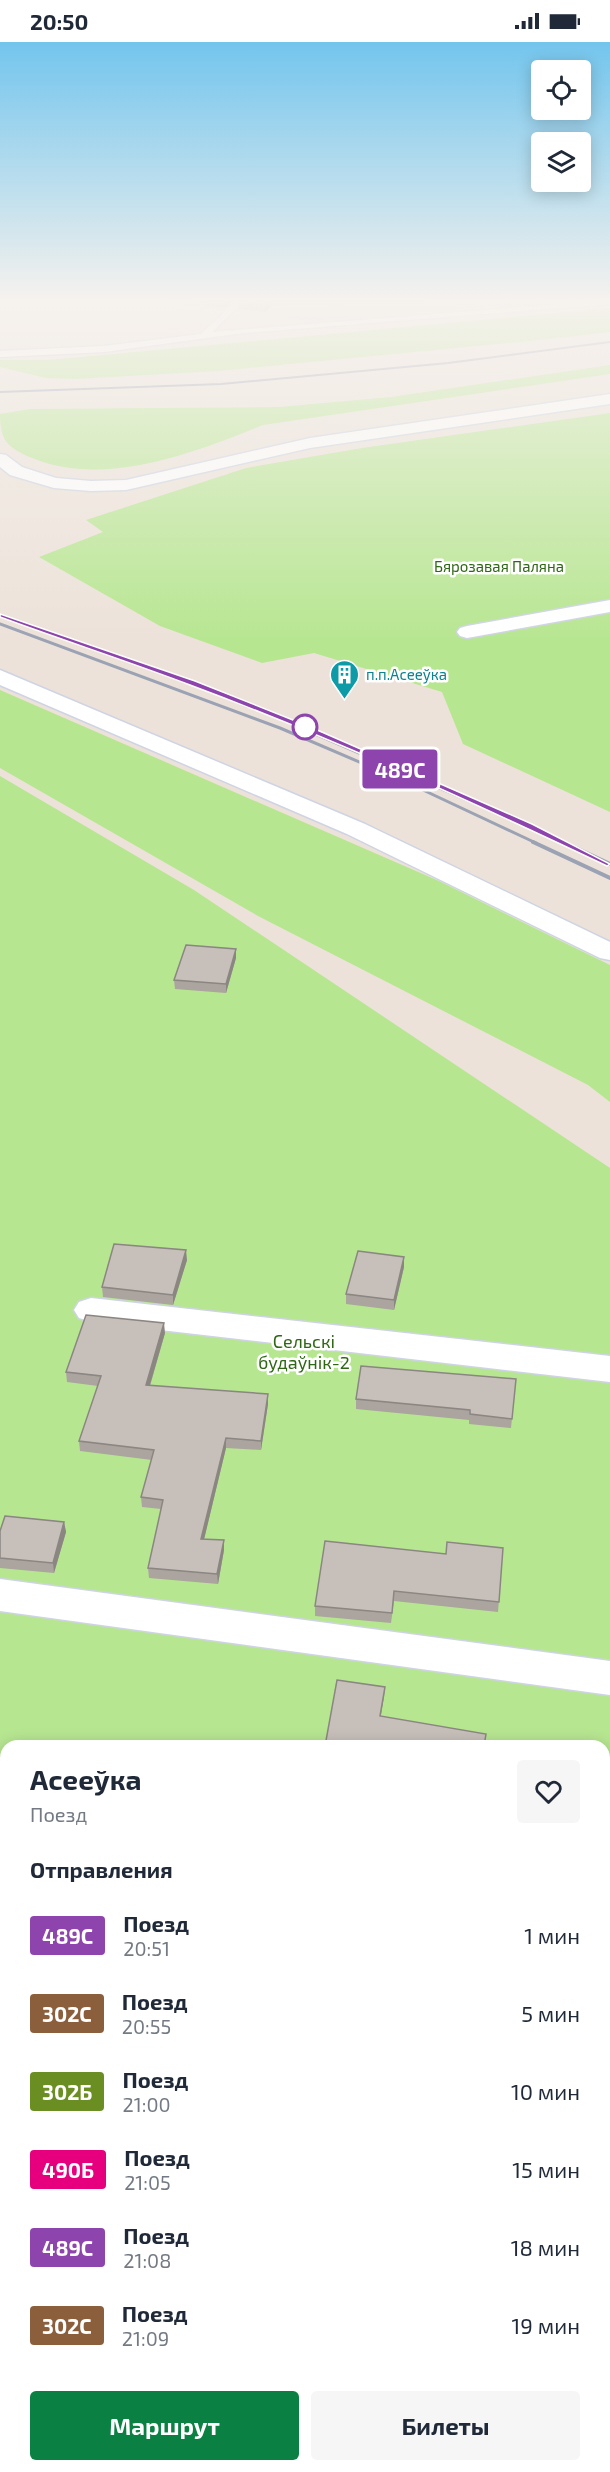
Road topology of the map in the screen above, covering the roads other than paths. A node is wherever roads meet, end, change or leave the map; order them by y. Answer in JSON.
{"nodes":[{"id":1,"x":510,"y":413,"type":"edge"},
{"id":2,"x":0,"y":459,"type":"edge"},
{"id":3,"x":610,"y":606,"type":"edge"},
{"id":4,"x":467,"y":632,"type":"dead end"},
{"id":5,"x":0,"y":677,"type":"edge"},
{"id":6,"x":610,"y":952,"type":"edge"},
{"id":7,"x":91,"y":1310,"type":"dead end"},
{"id":8,"x":610,"y":1369,"type":"edge"},
{"id":9,"x":0,"y":1594,"type":"edge"},
{"id":10,"x":610,"y":1678,"type":"edge"}],
"edges":[{"from":1,"to":2,"type":"street"},
{"from":3,"to":4,"type":"street"},
{"from":5,"to":6,"type":"street"},
{"from":7,"to":8,"type":"street"},
{"from":9,"to":10,"type":"street"}]}
